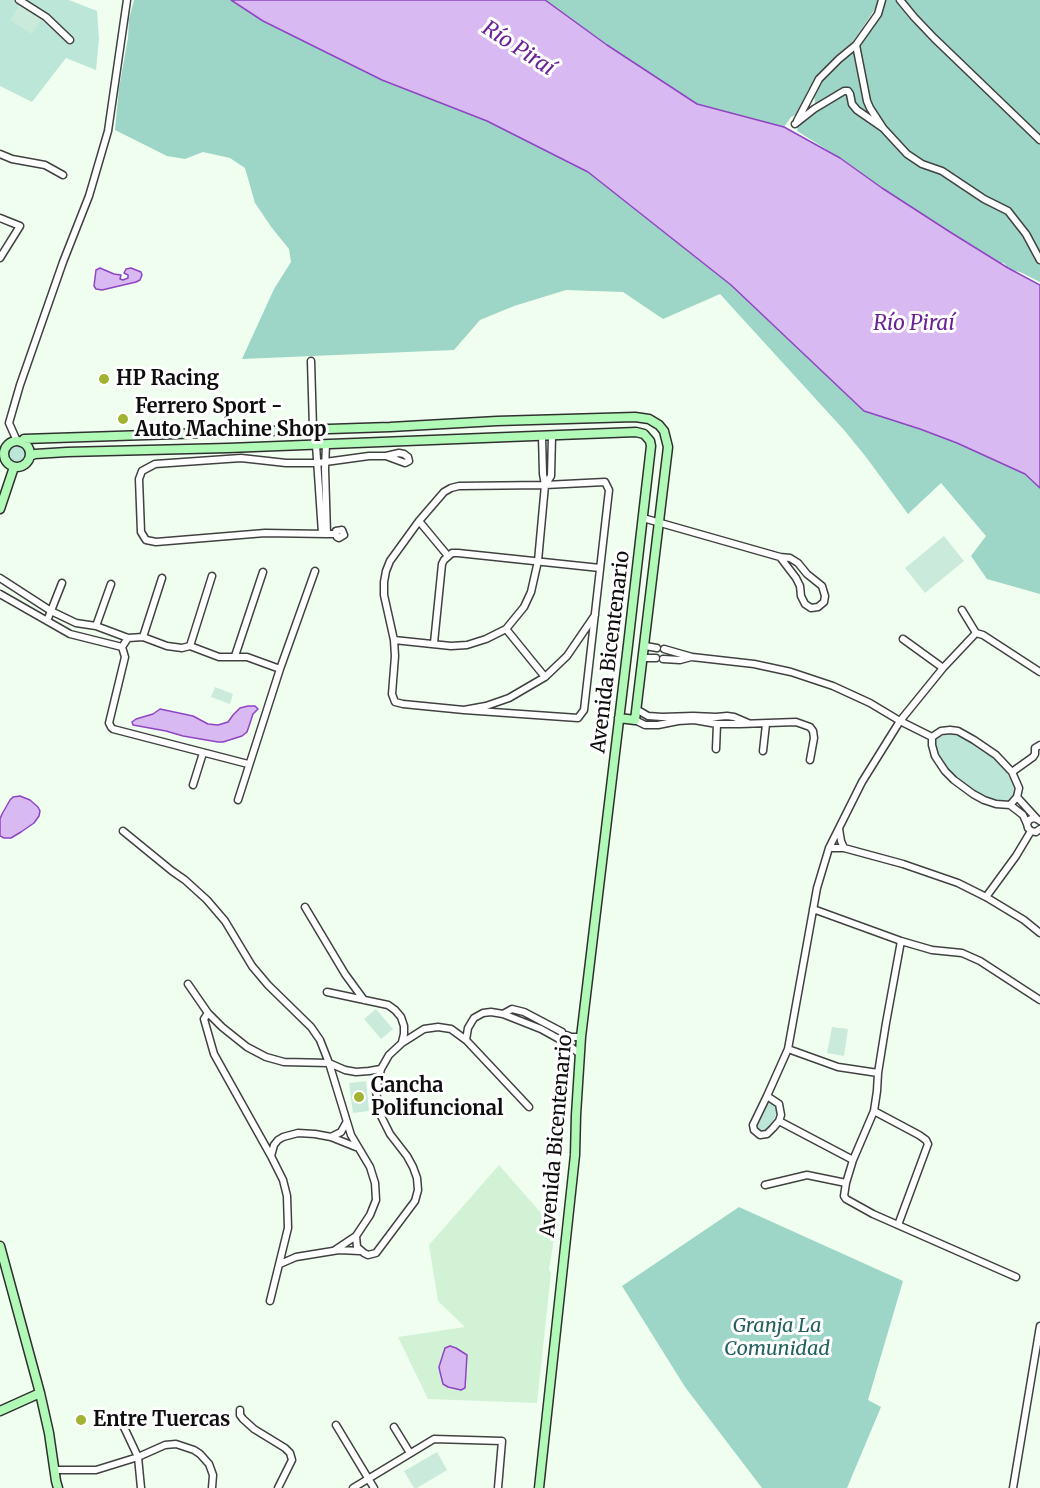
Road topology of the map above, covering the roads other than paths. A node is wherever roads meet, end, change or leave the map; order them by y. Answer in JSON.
{"nodes":[{"id":1,"x":19,"y":0,"type":"edge"},
{"id":2,"x":127,"y":0,"type":"edge"},
{"id":3,"x":882,"y":0,"type":"edge"},
{"id":4,"x":900,"y":0,"type":"edge"},
{"id":5,"x":70,"y":40,"type":"dead end"},
{"id":6,"x":856,"y":45,"type":"junction"},
{"id":7,"x":883,"y":128,"type":"junction"},
{"id":8,"x":1040,"y":140,"type":"edge"},
{"id":9,"x":0,"y":154,"type":"edge"},
{"id":10,"x":63,"y":175,"type":"dead end"},
{"id":11,"x":0,"y":218,"type":"edge"},
{"id":12,"x":0,"y":258,"type":"edge"},
{"id":13,"x":1040,"y":260,"type":"edge"},
{"id":14,"x":311,"y":361,"type":"dead end"},
{"id":15,"x":635,"y":417,"type":"junction"},
{"id":16,"x":582,"y":419,"type":"junction"},
{"id":17,"x":497,"y":421,"type":"junction"},
{"id":18,"x":313,"y":428,"type":"junction"},
{"id":19,"x":636,"y":432,"type":"junction"},
{"id":20,"x":120,"y":435,"type":"junction"},
{"id":21,"x":583,"y":435,"type":"junction"},
{"id":22,"x":542,"y":436,"type":"junction"},
{"id":23,"x":552,"y":436,"type":"junction"},
{"id":24,"x":65,"y":438,"type":"junction"},
{"id":25,"x":498,"y":438,"type":"junction"},
{"id":26,"x":19,"y":441,"type":"junction"},
{"id":27,"x":326,"y":444,"type":"junction"},
{"id":28,"x":316,"y":445,"type":"junction"},
{"id":29,"x":3,"y":447,"type":"edge"},
{"id":30,"x":121,"y":450,"type":"junction"},
{"id":31,"x":67,"y":452,"type":"junction"},
{"id":32,"x":30,"y":456,"type":"junction"},
{"id":33,"x":386,"y":456,"type":"dead end"},
{"id":34,"x":318,"y":463,"type":"junction"},
{"id":35,"x":326,"y":463,"type":"junction"},
{"id":36,"x":7,"y":464,"type":"edge"},
{"id":37,"x":545,"y":485,"type":"junction"},
{"id":38,"x":0,"y":509,"type":"edge"},
{"id":39,"x":643,"y":518,"type":"junction"},
{"id":40,"x":419,"y":521,"type":"junction"},
{"id":41,"x":658,"y":523,"type":"junction"},
{"id":42,"x":324,"y":533,"type":"junction"},
{"id":43,"x":336,"y":534,"type":"dead end"},
{"id":44,"x":448,"y":556,"type":"junction"},
{"id":45,"x":780,"y":557,"type":"junction"},
{"id":46,"x":538,"y":561,"type":"junction"},
{"id":47,"x":600,"y":568,"type":"junction"},
{"id":48,"x":315,"y":571,"type":"dead end"},
{"id":49,"x":263,"y":572,"type":"dead end"},
{"id":50,"x":212,"y":576,"type":"dead end"},
{"id":51,"x":0,"y":578,"type":"edge"},
{"id":52,"x":162,"y":578,"type":"dead end"},
{"id":53,"x":62,"y":583,"type":"dead end"},
{"id":54,"x":111,"y":584,"type":"dead end"},
{"id":55,"x":0,"y":594,"type":"edge"},
{"id":56,"x":962,"y":610,"type":"dead end"},
{"id":57,"x":51,"y":611,"type":"junction"},
{"id":58,"x":595,"y":615,"type":"junction"},
{"id":59,"x":47,"y":621,"type":"junction"},
{"id":60,"x":96,"y":626,"type":"junction"},
{"id":61,"x":506,"y":628,"type":"junction"},
{"id":62,"x":976,"y":633,"type":"junction"},
{"id":63,"x":128,"y":638,"type":"junction"},
{"id":64,"x":143,"y":638,"type":"junction"},
{"id":65,"x":903,"y":639,"type":"dead end"},
{"id":66,"x":394,"y":640,"type":"junction"},
{"id":67,"x":434,"y":643,"type":"junction"},
{"id":68,"x":628,"y":645,"type":"junction"},
{"id":69,"x":190,"y":646,"type":"junction"},
{"id":70,"x":645,"y":646,"type":"junction"},
{"id":71,"x":122,"y":647,"type":"junction"},
{"id":72,"x":235,"y":656,"type":"junction"},
{"id":73,"x":627,"y":656,"type":"junction"},
{"id":74,"x":692,"y":657,"type":"junction"},
{"id":75,"x":643,"y":658,"type":"junction"},
{"id":76,"x":943,"y":668,"type":"junction"},
{"id":77,"x":279,"y":669,"type":"junction"},
{"id":78,"x":1040,"y":672,"type":"edge"},
{"id":79,"x":545,"y":677,"type":"junction"},
{"id":80,"x":621,"y":707,"type":"junction"},
{"id":81,"x":636,"y":709,"type":"junction"},
{"id":82,"x":464,"y":710,"type":"junction"},
{"id":83,"x":620,"y":718,"type":"junction"},
{"id":84,"x":635,"y":720,"type":"junction"},
{"id":85,"x":900,"y":721,"type":"junction"},
{"id":86,"x":748,"y":723,"type":"junction"},
{"id":87,"x":717,"y":724,"type":"junction"},
{"id":88,"x":766,"y":724,"type":"junction"},
{"id":89,"x":932,"y":737,"type":"junction"},
{"id":90,"x":1040,"y":745,"type":"edge"},
{"id":91,"x":716,"y":749,"type":"dead end"},
{"id":92,"x":763,"y":751,"type":"dead end"},
{"id":93,"x":203,"y":753,"type":"junction"},
{"id":94,"x":1038,"y":755,"type":"edge"},
{"id":95,"x":810,"y":760,"type":"dead end"},
{"id":96,"x":248,"y":765,"type":"junction"},
{"id":97,"x":1012,"y":772,"type":"junction"},
{"id":98,"x":193,"y":784,"type":"dead end"},
{"id":99,"x":1017,"y":797,"type":"junction"},
{"id":100,"x":238,"y":800,"type":"dead end"},
{"id":101,"x":1010,"y":805,"type":"junction"},
{"id":102,"x":1039,"y":820,"type":"edge"},
{"id":103,"x":1027,"y":824,"type":"junction"},
{"id":104,"x":839,"y":829,"type":"junction"},
{"id":105,"x":1040,"y":829,"type":"edge"},
{"id":106,"x":123,"y":831,"type":"dead end"},
{"id":107,"x":1031,"y":831,"type":"junction"},
{"id":108,"x":829,"y":848,"type":"junction"},
{"id":109,"x":844,"y":848,"type":"junction"},
{"id":110,"x":986,"y":897,"type":"junction"},
{"id":111,"x":305,"y":907,"type":"dead end"},
{"id":112,"x":813,"y":909,"type":"junction"},
{"id":113,"x":1040,"y":933,"type":"edge"},
{"id":114,"x":901,"y":941,"type":"junction"},
{"id":115,"x":188,"y":984,"type":"dead end"},
{"id":116,"x":327,"y":992,"type":"dead end"},
{"id":117,"x":364,"y":1000,"type":"junction"},
{"id":118,"x":1040,"y":1000,"type":"edge"},
{"id":119,"x":208,"y":1013,"type":"junction"},
{"id":120,"x":581,"y":1037,"type":"junction"},
{"id":121,"x":565,"y":1038,"type":"junction"},
{"id":122,"x":466,"y":1040,"type":"junction"},
{"id":123,"x":402,"y":1043,"type":"junction"},
{"id":124,"x":788,"y":1049,"type":"junction"},
{"id":125,"x":580,"y":1054,"type":"junction"},
{"id":126,"x":329,"y":1063,"type":"junction"},
{"id":127,"x":381,"y":1069,"type":"junction"},
{"id":128,"x":878,"y":1073,"type":"junction"},
{"id":129,"x":766,"y":1096,"type":"junction"},
{"id":130,"x":529,"y":1107,"type":"dead end"},
{"id":131,"x":874,"y":1111,"type":"junction"},
{"id":132,"x":779,"y":1121,"type":"junction"},
{"id":133,"x":346,"y":1123,"type":"junction"},
{"id":134,"x":331,"y":1137,"type":"junction"},
{"id":135,"x":356,"y":1147,"type":"junction"},
{"id":136,"x":271,"y":1156,"type":"junction"},
{"id":137,"x":853,"y":1160,"type":"junction"},
{"id":138,"x":846,"y":1183,"type":"junction"},
{"id":139,"x":765,"y":1185,"type":"dead end"},
{"id":140,"x":898,"y":1225,"type":"junction"},
{"id":141,"x":356,"y":1236,"type":"junction"},
{"id":142,"x":0,"y":1246,"type":"edge"},
{"id":143,"x":360,"y":1251,"type":"junction"},
{"id":144,"x":332,"y":1252,"type":"junction"},
{"id":145,"x":280,"y":1264,"type":"junction"},
{"id":146,"x":1016,"y":1277,"type":"dead end"},
{"id":147,"x":270,"y":1301,"type":"dead end"},
{"id":148,"x":1040,"y":1326,"type":"edge"},
{"id":149,"x":40,"y":1393,"type":"junction"},
{"id":150,"x":240,"y":1410,"type":"dead end"},
{"id":151,"x":0,"y":1411,"type":"edge"},
{"id":152,"x":122,"y":1424,"type":"dead end"},
{"id":153,"x":336,"y":1425,"type":"dead end"},
{"id":154,"x":394,"y":1427,"type":"dead end"},
{"id":155,"x":410,"y":1454,"type":"junction"},
{"id":156,"x":138,"y":1456,"type":"junction"},
{"id":157,"x":54,"y":1470,"type":"junction"},
{"id":158,"x":369,"y":1479,"type":"junction"},
{"id":159,"x":58,"y":1488,"type":"edge"},
{"id":160,"x":141,"y":1488,"type":"edge"},
{"id":161,"x":213,"y":1488,"type":"edge"},
{"id":162,"x":278,"y":1488,"type":"edge"},
{"id":163,"x":353,"y":1488,"type":"edge"},
{"id":164,"x":374,"y":1488,"type":"edge"},
{"id":165,"x":498,"y":1488,"type":"edge"},
{"id":166,"x":538,"y":1488,"type":"edge"},
{"id":167,"x":1013,"y":1488,"type":"edge"}],
"edges":[{"from":1,"to":5,"type":"street"},
{"from":2,"to":26,"type":"street"},
{"from":3,"to":6,"type":"street"},
{"from":4,"to":8,"type":"street"},
{"from":6,"to":7,"type":"street"},
{"from":6,"to":7,"type":"street"},
{"from":7,"to":13,"type":"street"},
{"from":9,"to":10,"type":"street"},
{"from":11,"to":12,"type":"street"},
{"from":14,"to":18,"type":"street"},
{"from":15,"to":16,"type":"street","name":"Avenida Bicentenario"},
{"from":15,"to":19,"type":"street"},
{"from":15,"to":41,"type":"street","name":"Avenida Bicentenario"},
{"from":16,"to":17,"type":"street","name":"Avenida Bicentenario"},
{"from":16,"to":21,"type":"street"},
{"from":17,"to":18,"type":"street","name":"Avenida Bicentenario"},
{"from":17,"to":25,"type":"street"},
{"from":18,"to":20,"type":"street","name":"Avenida Bicentenario"},
{"from":19,"to":21,"type":"street"},
{"from":19,"to":39,"type":"street","name":"Avenida Bicentenario"},
{"from":20,"to":24,"type":"street","name":"Avenida Bicentenario"},
{"from":20,"to":30,"type":"street"},
{"from":21,"to":23,"type":"street"},
{"from":22,"to":23,"type":"street"},
{"from":22,"to":25,"type":"street"},
{"from":22,"to":37,"type":"street"},
{"from":23,"to":37,"type":"street"},
{"from":24,"to":26,"type":"street","name":"Avenida Bicentenario"},
{"from":24,"to":31,"type":"street"},
{"from":25,"to":27,"type":"street"},
{"from":26,"to":29,"type":"street"},
{"from":26,"to":32,"type":"street"},
{"from":27,"to":28,"type":"street"},
{"from":27,"to":35,"type":"street"},
{"from":28,"to":30,"type":"street"},
{"from":28,"to":34,"type":"street"},
{"from":29,"to":36,"type":"street"},
{"from":30,"to":31,"type":"street"},
{"from":31,"to":32,"type":"street"},
{"from":32,"to":36,"type":"street"},
{"from":33,"to":35,"type":"street"},
{"from":34,"to":35,"type":"street"},
{"from":34,"to":42,"type":"street"},
{"from":34,"to":42,"type":"street"},
{"from":35,"to":42,"type":"street"},
{"from":36,"to":38,"type":"street"},
{"from":37,"to":40,"type":"street"},
{"from":37,"to":46,"type":"street"},
{"from":37,"to":47,"type":"street"},
{"from":39,"to":41,"type":"street"},
{"from":39,"to":68,"type":"street","name":"Avenida Bicentenario"},
{"from":40,"to":44,"type":"street"},
{"from":40,"to":66,"type":"street"},
{"from":41,"to":45,"type":"street"},
{"from":41,"to":70,"type":"street","name":"Avenida Bicentenario"},
{"from":42,"to":43,"type":"street"},
{"from":44,"to":46,"type":"street"},
{"from":44,"to":67,"type":"street"},
{"from":45,"to":45,"type":"street"},
{"from":46,"to":47,"type":"street"},
{"from":46,"to":61,"type":"street"},
{"from":47,"to":58,"type":"street"},
{"from":48,"to":77,"type":"street"},
{"from":49,"to":72,"type":"street"},
{"from":50,"to":69,"type":"street"},
{"from":51,"to":57,"type":"street"},
{"from":52,"to":64,"type":"street"},
{"from":53,"to":57,"type":"street"},
{"from":54,"to":60,"type":"street"},
{"from":55,"to":59,"type":"street"},
{"from":56,"to":62,"type":"street"},
{"from":57,"to":59,"type":"street"},
{"from":57,"to":60,"type":"street"},
{"from":58,"to":79,"type":"street"},
{"from":58,"to":82,"type":"street"},
{"from":59,"to":71,"type":"street"},
{"from":60,"to":63,"type":"street"},
{"from":61,"to":67,"type":"street"},
{"from":61,"to":79,"type":"street"},
{"from":62,"to":76,"type":"street"},
{"from":62,"to":78,"type":"street"},
{"from":63,"to":64,"type":"street"},
{"from":63,"to":71,"type":"street"},
{"from":64,"to":69,"type":"street"},
{"from":65,"to":76,"type":"street"},
{"from":66,"to":67,"type":"street"},
{"from":66,"to":82,"type":"street"},
{"from":68,"to":70,"type":"street"},
{"from":68,"to":73,"type":"street","name":"Avenida Bicentenario"},
{"from":69,"to":72,"type":"street"},
{"from":70,"to":74,"type":"street"},
{"from":70,"to":75,"type":"street","name":"Avenida Bicentenario"},
{"from":71,"to":93,"type":"street"},
{"from":72,"to":77,"type":"street"},
{"from":73,"to":75,"type":"street"},
{"from":73,"to":80,"type":"street","name":"Avenida Bicentenario"},
{"from":74,"to":75,"type":"street"},
{"from":74,"to":85,"type":"street"},
{"from":75,"to":81,"type":"street","name":"Avenida Bicentenario"},
{"from":76,"to":85,"type":"street"},
{"from":77,"to":96,"type":"street"},
{"from":79,"to":82,"type":"street"},
{"from":80,"to":81,"type":"street"},
{"from":80,"to":83,"type":"street","name":"Avenida Bicentenario"},
{"from":81,"to":84,"type":"street","name":"Avenida Bicentenario"},
{"from":81,"to":86,"type":"street"},
{"from":83,"to":84,"type":"street"},
{"from":83,"to":120,"type":"street","name":"Avenida Bicentenario"},
{"from":84,"to":87,"type":"street"},
{"from":85,"to":89,"type":"street"},
{"from":85,"to":104,"type":"street"},
{"from":86,"to":87,"type":"street"},
{"from":86,"to":88,"type":"street"},
{"from":87,"to":91,"type":"street"},
{"from":88,"to":92,"type":"street"},
{"from":88,"to":95,"type":"street"},
{"from":89,"to":97,"type":"street"},
{"from":89,"to":101,"type":"street"},
{"from":90,"to":94,"type":"street"},
{"from":93,"to":96,"type":"street"},
{"from":93,"to":98,"type":"street"},
{"from":94,"to":97,"type":"street"},
{"from":96,"to":100,"type":"street"},
{"from":97,"to":99,"type":"street"},
{"from":99,"to":101,"type":"street"},
{"from":99,"to":102,"type":"street"},
{"from":101,"to":103,"type":"street"},
{"from":102,"to":103,"type":"street"},
{"from":103,"to":107,"type":"street"},
{"from":104,"to":108,"type":"street"},
{"from":104,"to":109,"type":"street"},
{"from":105,"to":107,"type":"street"},
{"from":106,"to":126,"type":"street"},
{"from":107,"to":110,"type":"street"},
{"from":108,"to":109,"type":"street"},
{"from":108,"to":112,"type":"street"},
{"from":109,"to":110,"type":"street"},
{"from":110,"to":113,"type":"street"},
{"from":111,"to":117,"type":"street"},
{"from":112,"to":114,"type":"street"},
{"from":112,"to":124,"type":"street"},
{"from":114,"to":118,"type":"street"},
{"from":114,"to":128,"type":"street"},
{"from":115,"to":119,"type":"street"},
{"from":116,"to":117,"type":"street"},
{"from":117,"to":123,"type":"street"},
{"from":119,"to":126,"type":"street"},
{"from":119,"to":136,"type":"street"},
{"from":120,"to":121,"type":"street"},
{"from":120,"to":125,"type":"street","name":"Avenida Bicentenario"},
{"from":121,"to":122,"type":"street"},
{"from":121,"to":125,"type":"street"},
{"from":122,"to":123,"type":"street"},
{"from":122,"to":130,"type":"street"},
{"from":123,"to":127,"type":"street"},
{"from":124,"to":128,"type":"street"},
{"from":124,"to":129,"type":"street"},
{"from":125,"to":166,"type":"street","name":"Avenida Bicentenario"},
{"from":126,"to":127,"type":"street"},
{"from":126,"to":133,"type":"street"},
{"from":127,"to":143,"type":"street"},
{"from":128,"to":131,"type":"street"},
{"from":129,"to":132,"type":"street"},
{"from":129,"to":132,"type":"street"},
{"from":131,"to":137,"type":"street"},
{"from":131,"to":140,"type":"street"},
{"from":132,"to":137,"type":"street"},
{"from":133,"to":134,"type":"street"},
{"from":133,"to":135,"type":"street"},
{"from":134,"to":135,"type":"street"},
{"from":134,"to":136,"type":"street"},
{"from":135,"to":141,"type":"street"},
{"from":136,"to":145,"type":"street"},
{"from":137,"to":138,"type":"street"},
{"from":138,"to":139,"type":"street"},
{"from":138,"to":140,"type":"street"},
{"from":140,"to":146,"type":"street"},
{"from":141,"to":143,"type":"street"},
{"from":141,"to":144,"type":"street"},
{"from":142,"to":149,"type":"street"},
{"from":143,"to":144,"type":"street"},
{"from":144,"to":145,"type":"street"},
{"from":145,"to":147,"type":"street"},
{"from":148,"to":167,"type":"street"},
{"from":149,"to":151,"type":"street"},
{"from":149,"to":157,"type":"street"},
{"from":150,"to":162,"type":"street"},
{"from":152,"to":156,"type":"street"},
{"from":153,"to":158,"type":"street"},
{"from":154,"to":155,"type":"street"},
{"from":155,"to":158,"type":"street"},
{"from":155,"to":165,"type":"street"},
{"from":156,"to":157,"type":"street"},
{"from":156,"to":160,"type":"street"},
{"from":156,"to":161,"type":"street"},
{"from":157,"to":159,"type":"street"},
{"from":158,"to":163,"type":"street"},
{"from":158,"to":164,"type":"street"}]}
